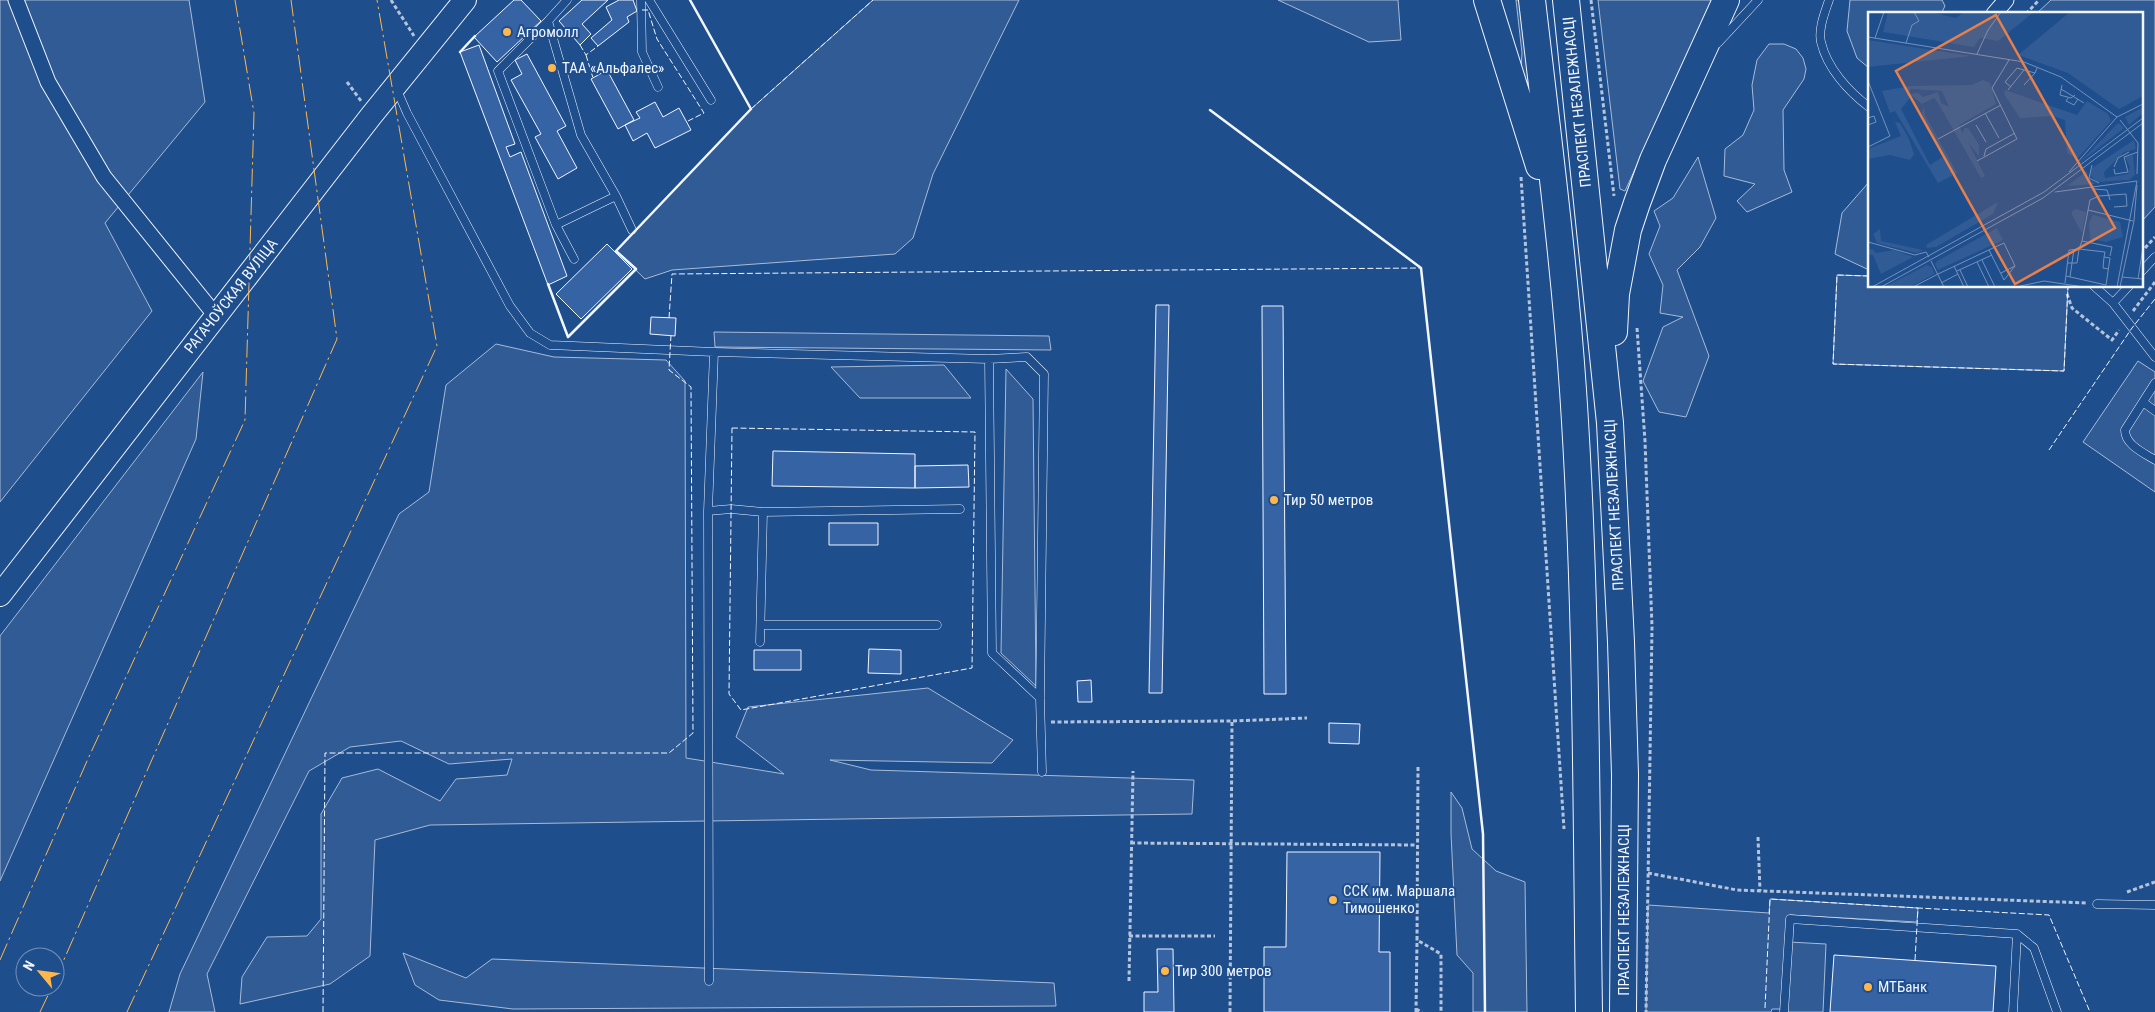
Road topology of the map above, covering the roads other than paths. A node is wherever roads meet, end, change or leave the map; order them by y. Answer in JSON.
{"nodes":[{"id":1,"x":16,"y":0,"type":"edge"},
{"id":2,"x":466,"y":0,"type":"edge"},
{"id":3,"x":567,"y":0,"type":"edge"},
{"id":4,"x":641,"y":0,"type":"edge"},
{"id":5,"x":649,"y":0,"type":"edge"},
{"id":6,"x":1487,"y":0,"type":"edge"},
{"id":7,"x":1532,"y":0,"type":"edge"},
{"id":8,"x":1566,"y":0,"type":"edge"},
{"id":9,"x":1726,"y":0,"type":"edge"},
{"id":10,"x":1758,"y":0,"type":"edge"},
{"id":11,"x":1829,"y":0,"type":"edge"},
{"id":12,"x":2006,"y":0,"type":"edge"},
{"id":13,"x":1996,"y":12,"type":"edge"},
{"id":14,"x":548,"y":21,"type":"junction"},
{"id":15,"x":396,"y":86,"type":"junction"},
{"id":16,"x":658,"y":86,"type":"dead end"},
{"id":17,"x":1684,"y":92,"type":"junction"},
{"id":18,"x":711,"y":100,"type":"dead end"},
{"id":19,"x":1868,"y":106,"type":"edge"},
{"id":20,"x":616,"y":196,"type":"junction"},
{"id":21,"x":556,"y":225,"type":"junction"},
{"id":22,"x":632,"y":230,"type":"dead end"},
{"id":23,"x":1560,"y":233,"type":"junction"},
{"id":24,"x":2155,"y":257,"type":"edge"},
{"id":25,"x":574,"y":259,"type":"dead end"},
{"id":26,"x":2142,"y":271,"type":"edge"},
{"id":27,"x":2096,"y":288,"type":"edge"},
{"id":28,"x":2127,"y":288,"type":"edge"},
{"id":29,"x":2114,"y":304,"type":"junction"},
{"id":30,"x":216,"y":316,"type":"junction"},
{"id":31,"x":714,"y":352,"type":"junction"},
{"id":32,"x":2155,"y":357,"type":"edge"},
{"id":33,"x":989,"y":358,"type":"junction"},
{"id":34,"x":2155,"y":383,"type":"edge"},
{"id":35,"x":2143,"y":402,"type":"junction"},
{"id":36,"x":2155,"y":411,"type":"edge"},
{"id":37,"x":1610,"y":423,"type":"junction"},
{"id":38,"x":2155,"y":460,"type":"edge"},
{"id":39,"x":960,"y":509,"type":"dead end"},
{"id":40,"x":708,"y":511,"type":"junction"},
{"id":41,"x":762,"y":512,"type":"junction"},
{"id":42,"x":0,"y":595,"type":"edge"},
{"id":43,"x":760,"y":625,"type":"junction"},
{"id":44,"x":938,"y":625,"type":"dead end"},
{"id":45,"x":760,"y":642,"type":"dead end"},
{"id":46,"x":1040,"y":698,"type":"junction"},
{"id":47,"x":1042,"y":772,"type":"dead end"},
{"id":48,"x":2097,"y":904,"type":"road end"},
{"id":49,"x":2155,"y":905,"type":"edge"},
{"id":50,"x":2017,"y":934,"type":"junction"},
{"id":51,"x":709,"y":980,"type":"dead end"},
{"id":52,"x":1589,"y":1012,"type":"edge"},
{"id":53,"x":1623,"y":1012,"type":"edge"},
{"id":54,"x":1784,"y":1012,"type":"edge"},
{"id":55,"x":2013,"y":1012,"type":"edge"},
{"id":56,"x":2057,"y":1012,"type":"edge"}],
"edges":[{"from":1,"to":30,"type":"street"},
{"from":2,"to":15,"type":"main road","name":"РАГАЧОЎСКАЯ ВУЛІЦА"},
{"from":3,"to":14,"type":"lane"},
{"from":4,"to":16,"type":"lane"},
{"from":5,"to":18,"type":"lane"},
{"from":6,"to":23,"type":"highway"},
{"from":7,"to":23,"type":"highway","name":"ПРАСПЕКТ НЕЗАЛЕЖНАСЦІ"},
{"from":8,"to":37,"type":"highway","name":"ПРАСПЕКТ НЕЗАЛЕЖНАСЦІ"},
{"from":9,"to":17,"type":"highway"},
{"from":10,"to":17,"type":"lane"},
{"from":11,"to":19,"type":"lane"},
{"from":12,"to":13,"type":"street"},
{"from":14,"to":20,"type":"lane"},
{"from":14,"to":21,"type":"lane"},
{"from":15,"to":30,"type":"main road","name":"РАГАЧОЎСКАЯ ВУЛІЦА"},
{"from":15,"to":31,"type":"lane"},
{"from":17,"to":37,"type":"highway"},
{"from":20,"to":21,"type":"lane"},
{"from":20,"to":22,"type":"lane"},
{"from":21,"to":25,"type":"lane"},
{"from":23,"to":52,"type":"highway","name":"ПРАСПЕКТ НЕЗАЛЕЖНАСЦІ"},
{"from":24,"to":26,"type":"lane"},
{"from":27,"to":29,"type":"lane"},
{"from":28,"to":29,"type":"lane"},
{"from":29,"to":32,"type":"lane"},
{"from":30,"to":42,"type":"main road","name":"РАГАЧОЎСКАЯ ВУЛІЦА"},
{"from":31,"to":33,"type":"lane"},
{"from":31,"to":40,"type":"lane"},
{"from":33,"to":46,"type":"lane"},
{"from":33,"to":46,"type":"lane"},
{"from":34,"to":35,"type":"lane"},
{"from":35,"to":36,"type":"lane"},
{"from":35,"to":38,"type":"lane"},
{"from":37,"to":53,"type":"highway","name":"ПРАСПЕКТ НЕЗАЛЕЖНАСЦІ"},
{"from":39,"to":41,"type":"lane"},
{"from":40,"to":41,"type":"lane"},
{"from":40,"to":51,"type":"lane"},
{"from":41,"to":43,"type":"lane"},
{"from":43,"to":44,"type":"lane"},
{"from":43,"to":45,"type":"lane"},
{"from":46,"to":47,"type":"lane"},
{"from":48,"to":49,"type":"lane"},
{"from":50,"to":54,"type":"lane"},
{"from":50,"to":55,"type":"lane"},
{"from":50,"to":56,"type":"lane"}]}
